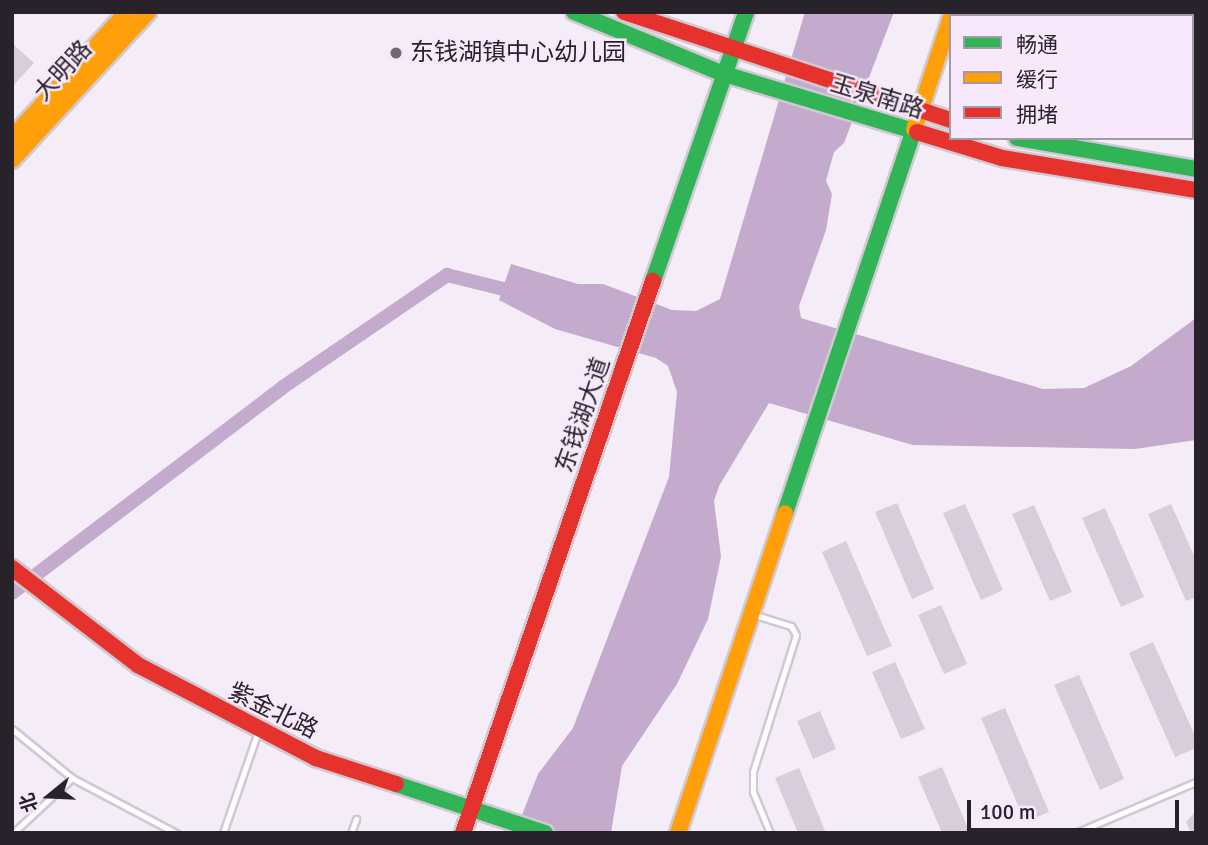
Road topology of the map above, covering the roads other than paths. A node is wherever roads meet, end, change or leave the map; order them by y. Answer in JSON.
{"nodes":[{"id":1,"x":127,"y":12,"type":"edge"},
{"id":2,"x":148,"y":12,"type":"edge"},
{"id":3,"x":574,"y":12,"type":"edge"},
{"id":4,"x":624,"y":12,"type":"edge"},
{"id":5,"x":746,"y":12,"type":"edge"},
{"id":6,"x":949,"y":21,"type":"edge"},
{"id":7,"x":732,"y":52,"type":"junction"},
{"id":8,"x":724,"y":74,"type":"junction"},
{"id":9,"x":919,"y":110,"type":"junction"},
{"id":10,"x":949,"y":119,"type":"edge"},
{"id":11,"x":913,"y":131,"type":"junction"},
{"id":12,"x":12,"y":138,"type":"edge"},
{"id":13,"x":1029,"y":140,"type":"edge"},
{"id":14,"x":12,"y":160,"type":"edge"},
{"id":15,"x":1196,"y":169,"type":"edge"},
{"id":16,"x":1196,"y":190,"type":"edge"},
{"id":17,"x":12,"y":568,"type":"edge"},
{"id":18,"x":750,"y":613,"type":"junction"},
{"id":19,"x":12,"y":729,"type":"edge"},
{"id":20,"x":258,"y":731,"type":"junction"},
{"id":21,"x":72,"y":778,"type":"junction"},
{"id":22,"x":1196,"y":782,"type":"edge"},
{"id":23,"x":470,"y":809,"type":"junction"},
{"id":24,"x":356,"y":819,"type":"dead end"},
{"id":25,"x":13,"y":833,"type":"edge"},
{"id":26,"x":176,"y":833,"type":"edge"},
{"id":27,"x":223,"y":833,"type":"edge"},
{"id":28,"x":351,"y":833,"type":"edge"},
{"id":29,"x":463,"y":833,"type":"edge"},
{"id":30,"x":545,"y":833,"type":"edge"},
{"id":31,"x":678,"y":833,"type":"edge"},
{"id":32,"x":770,"y":833,"type":"edge"},
{"id":33,"x":1075,"y":833,"type":"edge"}],
"edges":[{"from":1,"to":12,"type":"street","name":"大明路"},
{"from":2,"to":14,"type":"street","name":"大明路"},
{"from":3,"to":8,"type":"street","name":"玉泉南路"},
{"from":4,"to":7,"type":"street","name":"玉泉南路"},
{"from":5,"to":7,"type":"street","name":"东钱湖大道"},
{"from":6,"to":9,"type":"street"},
{"from":7,"to":8,"type":"street","name":"东钱湖大道"},
{"from":7,"to":9,"type":"street","name":"玉泉南路"},
{"from":8,"to":11,"type":"street","name":"玉泉南路"},
{"from":8,"to":23,"type":"street","name":"东钱湖大道"},
{"from":9,"to":10,"type":"street","name":"玉泉南路"},
{"from":9,"to":11,"type":"street"},
{"from":11,"to":16,"type":"street","name":"玉泉南路"},
{"from":11,"to":18,"type":"street"},
{"from":13,"to":15,"type":"street"},
{"from":17,"to":20,"type":"street","name":"紫金北路"},
{"from":18,"to":31,"type":"street"},
{"from":18,"to":32,"type":"lane"},
{"from":19,"to":21,"type":"lane"},
{"from":20,"to":23,"type":"street","name":"紫金北路"},
{"from":20,"to":27,"type":"lane"},
{"from":21,"to":25,"type":"lane"},
{"from":21,"to":26,"type":"lane"},
{"from":22,"to":33,"type":"lane"},
{"from":23,"to":29,"type":"street","name":"东钱湖大道"},
{"from":23,"to":30,"type":"street","name":"紫金北路"},
{"from":24,"to":28,"type":"lane"}]}
